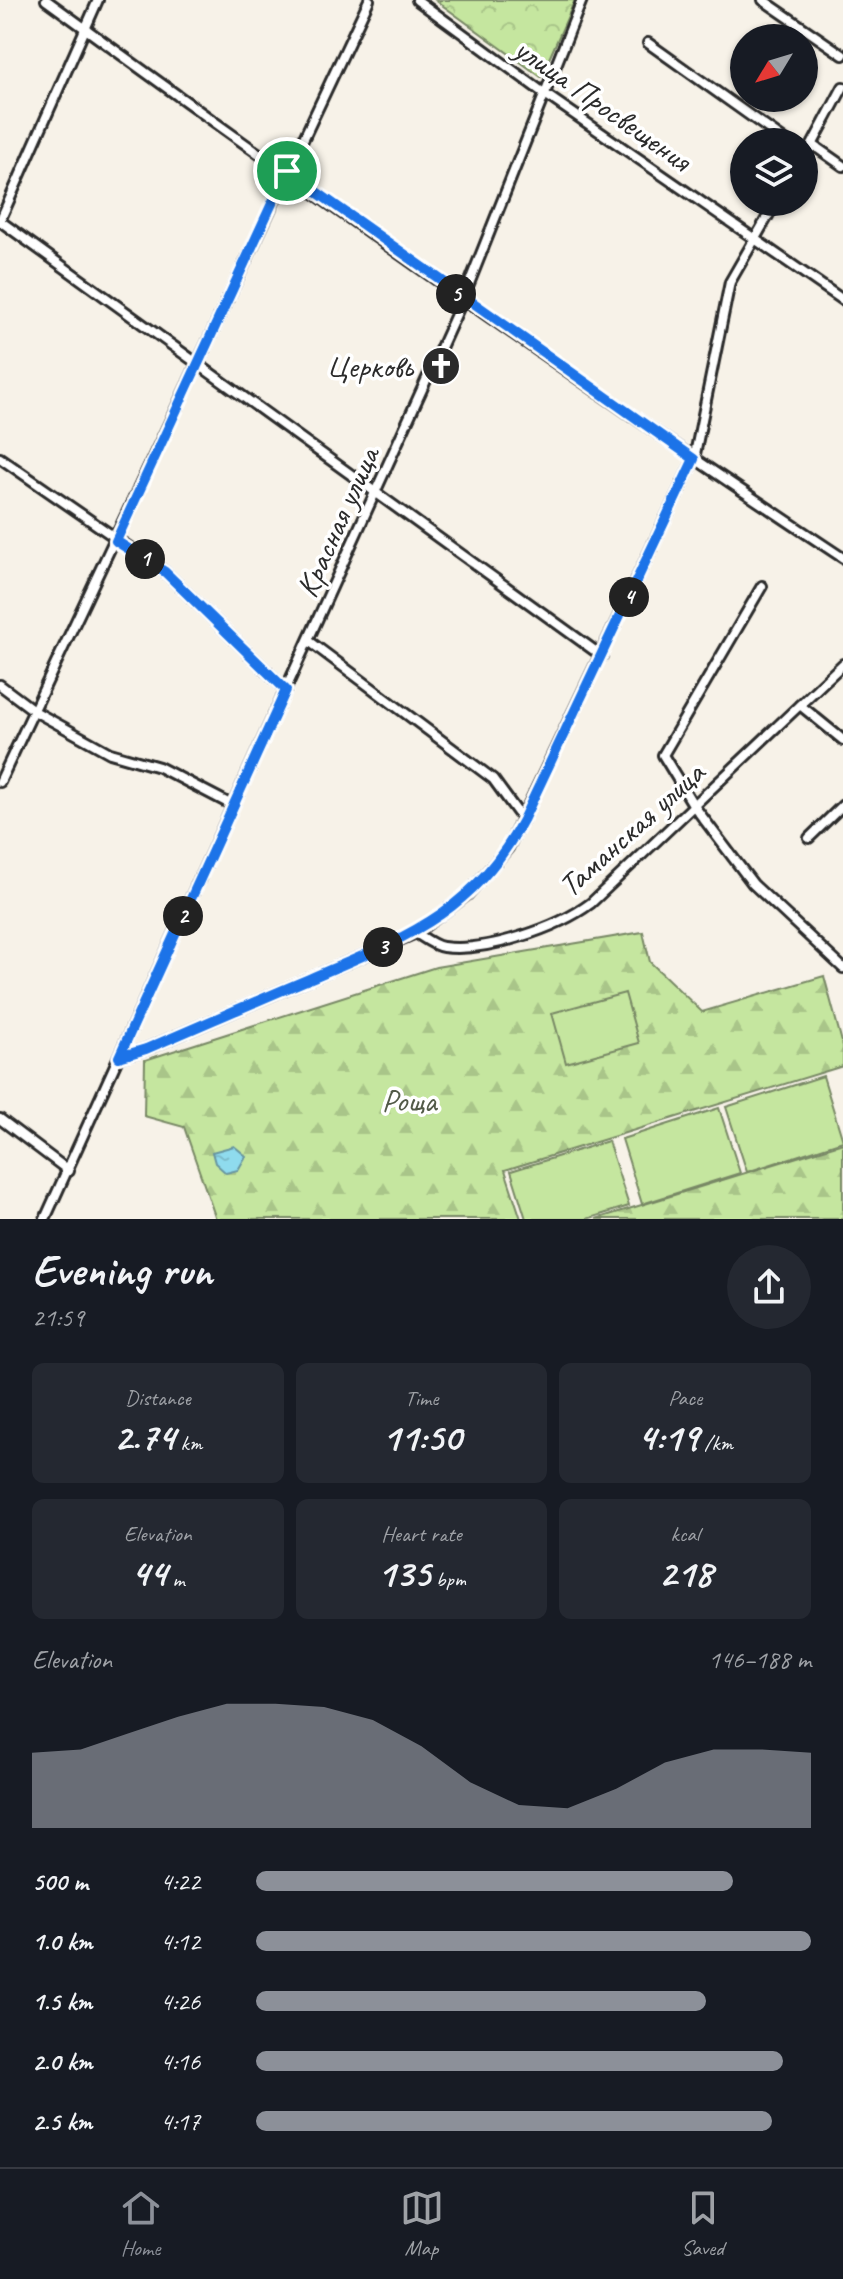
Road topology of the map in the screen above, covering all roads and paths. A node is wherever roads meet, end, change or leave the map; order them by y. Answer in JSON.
{"nodes":[{"id":1,"x":46,"y":0,"type":"edge"},
{"id":2,"x":98,"y":0,"type":"edge"},
{"id":3,"x":369,"y":0,"type":"edge"},
{"id":4,"x":417,"y":0,"type":"edge"},
{"id":5,"x":582,"y":0,"type":"edge"},
{"id":6,"x":763,"y":0,"type":"edge"},
{"id":7,"x":86,"y":29,"type":"junction"},
{"id":8,"x":648,"y":43,"type":"dead end"},
{"id":9,"x":843,"y":55,"type":"edge"},
{"id":10,"x":843,"y":87,"type":"edge"},
{"id":11,"x":545,"y":94,"type":"junction"},
{"id":12,"x":767,"y":128,"type":"edge"},
{"id":13,"x":818,"y":135,"type":"edge"},
{"id":14,"x":818,"y":148,"type":"edge"},
{"id":15,"x":843,"y":166,"type":"edge"},
{"id":16,"x":287,"y":171,"type":"junction"},
{"id":17,"x":767,"y":216,"type":"edge"},
{"id":18,"x":0,"y":221,"type":"edge"},
{"id":19,"x":753,"y":238,"type":"junction"},
{"id":20,"x":463,"y":299,"type":"junction"},
{"id":21,"x":843,"y":300,"type":"edge"},
{"id":22,"x":198,"y":365,"type":"junction"},
{"id":23,"x":0,"y":458,"type":"edge"},
{"id":24,"x":694,"y":459,"type":"junction"},
{"id":25,"x":377,"y":493,"type":"junction"},
{"id":26,"x":116,"y":541,"type":"junction"},
{"id":27,"x":843,"y":558,"type":"edge"},
{"id":28,"x":762,"y":586,"type":"dead end"},
{"id":29,"x":309,"y":641,"type":"junction"},
{"id":30,"x":602,"y":656,"type":"junction"},
{"id":31,"x":843,"y":664,"type":"edge"},
{"id":32,"x":0,"y":685,"type":"edge"},
{"id":33,"x":286,"y":690,"type":"junction"},
{"id":34,"x":800,"y":705,"type":"junction"},
{"id":35,"x":36,"y":712,"type":"junction"},
{"id":36,"x":843,"y":740,"type":"edge"},
{"id":37,"x":0,"y":782,"type":"edge"},
{"id":38,"x":232,"y":805,"type":"junction"},
{"id":39,"x":843,"y":805,"type":"edge"},
{"id":40,"x":694,"y":806,"type":"junction"},
{"id":41,"x":523,"y":820,"type":"junction"},
{"id":42,"x":809,"y":838,"type":"dead end"},
{"id":43,"x":416,"y":933,"type":"junction"},
{"id":44,"x":843,"y":968,"type":"edge"},
{"id":45,"x":119,"y":1057,"type":"junction"},
{"id":46,"x":0,"y":1119,"type":"edge"},
{"id":47,"x":69,"y":1171,"type":"junction"},
{"id":48,"x":47,"y":1217,"type":"edge"}],
"edges":[{"from":1,"to":7,"type":"street"},
{"from":2,"to":7,"type":"street"},
{"from":3,"to":16,"type":"street"},
{"from":4,"to":11,"type":"street","name":"улица Просвещения"},
{"from":5,"to":11,"type":"street","name":"Красная улица"},
{"from":6,"to":9,"type":"street"},
{"from":7,"to":16,"type":"street"},
{"from":7,"to":18,"type":"street"},
{"from":8,"to":12,"type":"street"},
{"from":10,"to":13,"type":"street"},
{"from":11,"to":19,"type":"street","name":"улица Просвещения"},
{"from":11,"to":20,"type":"street","name":"Красная улица"},
{"from":14,"to":15,"type":"street"},
{"from":16,"to":20,"type":"street"},
{"from":16,"to":22,"type":"street"},
{"from":17,"to":19,"type":"street"},
{"from":18,"to":22,"type":"street"},
{"from":19,"to":21,"type":"street","name":"улица Просвещения"},
{"from":19,"to":24,"type":"street"},
{"from":20,"to":24,"type":"street"},
{"from":20,"to":25,"type":"street","name":"Красная улица"},
{"from":22,"to":25,"type":"street"},
{"from":22,"to":26,"type":"street"},
{"from":23,"to":26,"type":"street"},
{"from":24,"to":27,"type":"street"},
{"from":24,"to":30,"type":"street"},
{"from":25,"to":29,"type":"street","name":"Красная улица"},
{"from":25,"to":30,"type":"street"},
{"from":26,"to":33,"type":"street"},
{"from":26,"to":35,"type":"street"},
{"from":28,"to":40,"type":"street"},
{"from":29,"to":33,"type":"street","name":"Красная улица"},
{"from":29,"to":41,"type":"street"},
{"from":30,"to":41,"type":"street"},
{"from":31,"to":34,"type":"street","name":"Таманская улица"},
{"from":32,"to":35,"type":"street"},
{"from":33,"to":38,"type":"street","name":"Красная улица"},
{"from":34,"to":36,"type":"street"},
{"from":34,"to":40,"type":"street","name":"Таманская улица"},
{"from":35,"to":37,"type":"street"},
{"from":35,"to":38,"type":"street"},
{"from":38,"to":45,"type":"street","name":"Красная улица"},
{"from":39,"to":42,"type":"street"},
{"from":40,"to":43,"type":"street","name":"Таманская улица"},
{"from":40,"to":44,"type":"street"},
{"from":41,"to":43,"type":"street"},
{"from":43,"to":45,"type":"street"},
{"from":45,"to":47,"type":"street","name":"Красная улица"},
{"from":46,"to":47,"type":"street"},
{"from":47,"to":48,"type":"street","name":"Красная улица"}]}
